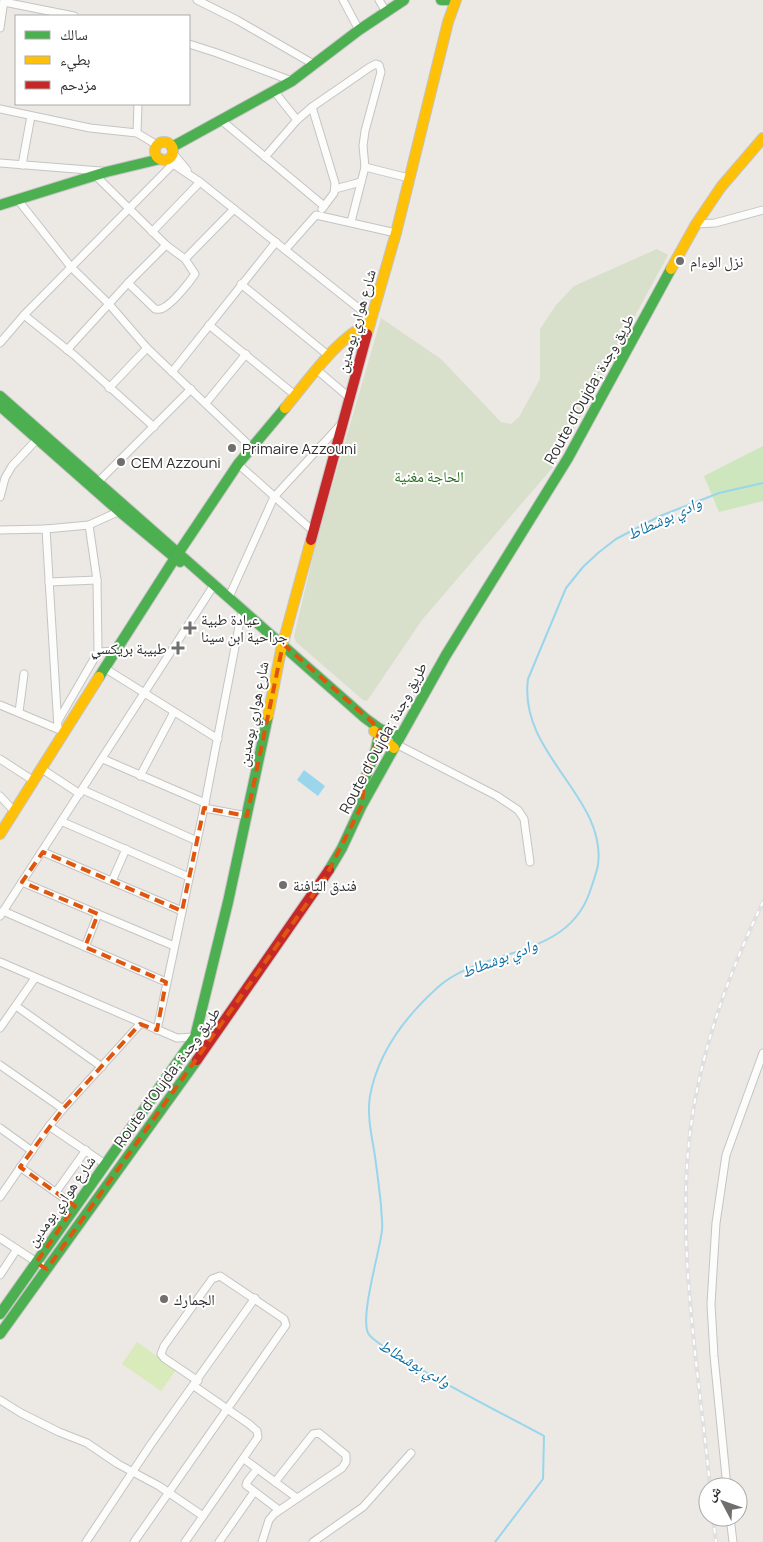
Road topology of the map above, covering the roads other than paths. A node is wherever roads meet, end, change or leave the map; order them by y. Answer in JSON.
{"nodes":[{"id":1,"x":197,"y":0,"type":"edge"},
{"id":2,"x":342,"y":0,"type":"edge"},
{"id":3,"x":380,"y":0,"type":"edge"},
{"id":4,"x":404,"y":0,"type":"edge"},
{"id":5,"x":448,"y":0,"type":"edge"},
{"id":6,"x":4,"y":1,"type":"edge"},
{"id":7,"x":386,"y":12,"type":"junction"},
{"id":8,"x":69,"y":15,"type":"edge"},
{"id":9,"x":0,"y":28,"type":"edge"},
{"id":10,"x":359,"y":30,"type":"junction"},
{"id":11,"x":190,"y":44,"type":"edge"},
{"id":12,"x":315,"y":65,"type":"junction"},
{"id":13,"x":292,"y":81,"type":"junction"},
{"id":14,"x":274,"y":91,"type":"junction"},
{"id":15,"x":138,"y":105,"type":"edge"},
{"id":16,"x":312,"y":107,"type":"junction"},
{"id":17,"x":0,"y":109,"type":"edge"},
{"id":18,"x":31,"y":116,"type":"junction"},
{"id":19,"x":222,"y":120,"type":"junction"},
{"id":20,"x":297,"y":120,"type":"junction"},
{"id":21,"x":137,"y":133,"type":"junction"},
{"id":22,"x":763,"y":138,"type":"edge"},
{"id":23,"x":156,"y":147,"type":"junction"},
{"id":24,"x":169,"y":156,"type":"junction"},
{"id":25,"x":265,"y":157,"type":"junction"},
{"id":26,"x":0,"y":163,"type":"edge"},
{"id":27,"x":134,"y":164,"type":"junction"},
{"id":28,"x":22,"y":166,"type":"junction"},
{"id":29,"x":365,"y":167,"type":"junction"},
{"id":30,"x":106,"y":172,"type":"junction"},
{"id":31,"x":96,"y":176,"type":"junction"},
{"id":32,"x":409,"y":178,"type":"junction"},
{"id":33,"x":200,"y":182,"type":"junction"},
{"id":34,"x":361,"y":182,"type":"junction"},
{"id":35,"x":336,"y":189,"type":"junction"},
{"id":36,"x":18,"y":200,"type":"junction"},
{"id":37,"x":0,"y":205,"type":"edge"},
{"id":38,"x":324,"y":206,"type":"junction"},
{"id":39,"x":130,"y":209,"type":"junction"},
{"id":40,"x":234,"y":209,"type":"junction"},
{"id":41,"x":763,"y":210,"type":"edge"},
{"id":42,"x":316,"y":215,"type":"junction"},
{"id":43,"x":351,"y":222,"type":"junction"},
{"id":44,"x":696,"y":224,"type":"junction"},
{"id":45,"x":152,"y":232,"type":"junction"},
{"id":46,"x":396,"y":233,"type":"junction"},
{"id":47,"x":276,"y":242,"type":"junction"},
{"id":48,"x":166,"y":245,"type":"junction"},
{"id":49,"x":284,"y":250,"type":"junction"},
{"id":50,"x":185,"y":259,"type":"junction"},
{"id":51,"x":71,"y":267,"type":"junction"},
{"id":52,"x":128,"y":283,"type":"junction"},
{"id":53,"x":241,"y":284,"type":"junction"},
{"id":54,"x":109,"y":304,"type":"junction"},
{"id":55,"x":24,"y":315,"type":"junction"},
{"id":56,"x":371,"y":321,"type":"junction"},
{"id":57,"x":209,"y":325,"type":"junction"},
{"id":58,"x":0,"y":343,"type":"edge"},
{"id":59,"x":147,"y":348,"type":"junction"},
{"id":60,"x":67,"y":350,"type":"junction"},
{"id":61,"x":246,"y":354,"type":"junction"},
{"id":62,"x":329,"y":356,"type":"junction"},
{"id":63,"x":317,"y":370,"type":"junction"},
{"id":64,"x":172,"y":372,"type":"junction"},
{"id":65,"x":109,"y":388,"type":"junction"},
{"id":66,"x":191,"y":389,"type":"junction"},
{"id":67,"x":296,"y":395,"type":"junction"},
{"id":68,"x":0,"y":396,"type":"edge"},
{"id":69,"x":350,"y":398,"type":"junction"},
{"id":70,"x":206,"y":403,"type":"junction"},
{"id":71,"x":0,"y":406,"type":"edge"},
{"id":72,"x":344,"y":421,"type":"junction"},
{"id":73,"x":154,"y":427,"type":"junction"},
{"id":74,"x":40,"y":436,"type":"junction"},
{"id":75,"x":251,"y":447,"type":"junction"},
{"id":76,"x":238,"y":464,"type":"junction"},
{"id":77,"x":98,"y":482,"type":"junction"},
{"id":78,"x":0,"y":497,"type":"edge"},
{"id":79,"x":274,"y":497,"type":"junction"},
{"id":80,"x":122,"y":509,"type":"junction"},
{"id":81,"x":89,"y":526,"type":"junction"},
{"id":82,"x":46,"y":529,"type":"junction"},
{"id":83,"x":0,"y":530,"type":"edge"},
{"id":84,"x":312,"y":531,"type":"junction"},
{"id":85,"x":177,"y":555,"type":"junction"},
{"id":86,"x":97,"y":580,"type":"junction"},
{"id":87,"x":49,"y":582,"type":"junction"},
{"id":88,"x":213,"y":587,"type":"junction"},
{"id":89,"x":229,"y":597,"type":"junction"},
{"id":90,"x":241,"y":616,"type":"junction"},
{"id":91,"x":282,"y":647,"type":"junction"},
{"id":92,"x":116,"y":651,"type":"junction"},
{"id":93,"x":98,"y":652,"type":"junction"},
{"id":94,"x":106,"y":668,"type":"junction"},
{"id":95,"x":24,"y":674,"type":"dead end"},
{"id":96,"x":145,"y":692,"type":"junction"},
{"id":97,"x":0,"y":705,"type":"edge"},
{"id":98,"x":19,"y":712,"type":"junction"},
{"id":99,"x":174,"y":712,"type":"junction"},
{"id":100,"x":60,"y":727,"type":"junction"},
{"id":101,"x":380,"y":732,"type":"junction"},
{"id":102,"x":218,"y":739,"type":"junction"},
{"id":103,"x":397,"y":742,"type":"junction"},
{"id":104,"x":0,"y":759,"type":"edge"},
{"id":105,"x":103,"y":759,"type":"junction"},
{"id":106,"x":42,"y":769,"type":"junction"},
{"id":107,"x":140,"y":776,"type":"junction"},
{"id":108,"x":34,"y":781,"type":"junction"},
{"id":109,"x":82,"y":792,"type":"junction"},
{"id":110,"x":0,"y":796,"type":"edge"},
{"id":111,"x":205,"y":805,"type":"junction"},
{"id":112,"x":362,"y":805,"type":"junction"},
{"id":113,"x":14,"y":812,"type":"junction"},
{"id":114,"x":246,"y":816,"type":"junction"},
{"id":115,"x":63,"y":822,"type":"junction"},
{"id":116,"x":0,"y":833,"type":"edge"},
{"id":117,"x":197,"y":840,"type":"junction"},
{"id":118,"x":126,"y":849,"type":"junction"},
{"id":119,"x":43,"y":852,"type":"junction"},
{"id":120,"x":530,"y":862,"type":"dead end"},
{"id":121,"x":189,"y":877,"type":"junction"},
{"id":122,"x":112,"y":881,"type":"junction"},
{"id":123,"x":22,"y":882,"type":"junction"},
{"id":124,"x":182,"y":911,"type":"junction"},
{"id":125,"x":2,"y":914,"type":"edge"},
{"id":126,"x":98,"y":914,"type":"junction"},
{"id":127,"x":174,"y":946,"type":"junction"},
{"id":128,"x":86,"y":947,"type":"junction"},
{"id":129,"x":0,"y":962,"type":"edge"},
{"id":130,"x":35,"y":978,"type":"junction"},
{"id":131,"x":166,"y":982,"type":"junction"},
{"id":132,"x":16,"y":1006,"type":"junction"},
{"id":133,"x":140,"y":1024,"type":"junction"},
{"id":134,"x":0,"y":1028,"type":"edge"},
{"id":135,"x":157,"y":1030,"type":"junction"},
{"id":136,"x":195,"y":1037,"type":"junction"},
{"id":137,"x":176,"y":1038,"type":"junction"},
{"id":138,"x":213,"y":1038,"type":"junction"},
{"id":139,"x":185,"y":1053,"type":"junction"},
{"id":140,"x":763,"y":1053,"type":"edge"},
{"id":141,"x":0,"y":1065,"type":"edge"},
{"id":142,"x":102,"y":1067,"type":"junction"},
{"id":143,"x":63,"y":1109,"type":"junction"},
{"id":144,"x":49,"y":1126,"type":"junction"},
{"id":145,"x":0,"y":1128,"type":"edge"},
{"id":146,"x":86,"y":1150,"type":"junction"},
{"id":147,"x":32,"y":1151,"type":"junction"},
{"id":148,"x":105,"y":1164,"type":"junction"},
{"id":149,"x":20,"y":1167,"type":"junction"},
{"id":150,"x":0,"y":1182,"type":"edge"},
{"id":151,"x":7,"y":1187,"type":"junction"},
{"id":152,"x":56,"y":1192,"type":"junction"},
{"id":153,"x":0,"y":1198,"type":"edge"},
{"id":154,"x":74,"y":1206,"type":"junction"},
{"id":155,"x":0,"y":1238,"type":"edge"},
{"id":156,"x":17,"y":1249,"type":"junction"},
{"id":157,"x":36,"y":1263,"type":"junction"},
{"id":158,"x":47,"y":1270,"type":"junction"},
{"id":159,"x":0,"y":1275,"type":"edge"},
{"id":160,"x":255,"y":1298,"type":"junction"},
{"id":161,"x":1,"y":1310,"type":"edge"},
{"id":162,"x":13,"y":1316,"type":"junction"},
{"id":163,"x":0,"y":1334,"type":"edge"},
{"id":164,"x":196,"y":1383,"type":"junction"},
{"id":165,"x":0,"y":1400,"type":"edge"},
{"id":166,"x":228,"y":1409,"type":"junction"},
{"id":167,"x":411,"y":1454,"type":"dead end"},
{"id":168,"x":244,"y":1459,"type":"junction"},
{"id":169,"x":257,"y":1469,"type":"junction"},
{"id":170,"x":133,"y":1472,"type":"junction"},
{"id":171,"x":726,"y":1477,"type":"edge"},
{"id":172,"x":275,"y":1482,"type":"junction"},
{"id":173,"x":254,"y":1492,"type":"junction"},
{"id":174,"x":169,"y":1493,"type":"junction"},
{"id":175,"x":297,"y":1498,"type":"junction"},
{"id":176,"x":279,"y":1510,"type":"junction"},
{"id":177,"x":203,"y":1516,"type":"junction"},
{"id":178,"x":731,"y":1527,"type":"edge"},
{"id":179,"x":86,"y":1542,"type":"edge"},
{"id":180,"x":134,"y":1542,"type":"edge"},
{"id":181,"x":185,"y":1542,"type":"edge"},
{"id":182,"x":219,"y":1542,"type":"edge"},
{"id":183,"x":262,"y":1542,"type":"edge"},
{"id":184,"x":313,"y":1542,"type":"edge"},
{"id":185,"x":733,"y":1542,"type":"edge"}],
"edges":[{"from":1,"to":12,"type":"street"},
{"from":2,"to":10,"type":"street"},
{"from":3,"to":7,"type":"street"},
{"from":4,"to":7,"type":"street"},
{"from":5,"to":32,"type":"street","name":"شارع هواري بومدين"},
{"from":6,"to":8,"type":"street"},
{"from":6,"to":9,"type":"street"},
{"from":7,"to":10,"type":"street"},
{"from":10,"to":12,"type":"street"},
{"from":11,"to":13,"type":"street"},
{"from":12,"to":13,"type":"street"},
{"from":13,"to":14,"type":"street"},
{"from":14,"to":19,"type":"street"},
{"from":14,"to":20,"type":"street"},
{"from":15,"to":21,"type":"street"},
{"from":16,"to":20,"type":"street"},
{"from":16,"to":29,"type":"street"},
{"from":16,"to":35,"type":"street"},
{"from":17,"to":18,"type":"street"},
{"from":18,"to":21,"type":"street"},
{"from":18,"to":28,"type":"street"},
{"from":19,"to":24,"type":"street"},
{"from":19,"to":25,"type":"street"},
{"from":20,"to":25,"type":"street"},
{"from":21,"to":23,"type":"street"},
{"from":22,"to":44,"type":"street","name":"Route d'Oujda; طريق وجدة"},
{"from":23,"to":24,"type":"street"},
{"from":23,"to":24,"type":"street"},
{"from":23,"to":27,"type":"street"},
{"from":24,"to":27,"type":"street"},
{"from":24,"to":33,"type":"street"},
{"from":24,"to":39,"type":"street"},
{"from":25,"to":38,"type":"street"},
{"from":26,"to":28,"type":"street"},
{"from":27,"to":30,"type":"street"},
{"from":28,"to":30,"type":"street"},
{"from":29,"to":32,"type":"street"},
{"from":29,"to":34,"type":"street"},
{"from":30,"to":31,"type":"street"},
{"from":31,"to":36,"type":"street"},
{"from":31,"to":39,"type":"street"},
{"from":32,"to":46,"type":"street","name":"شارع هواري بومدين"},
{"from":33,"to":40,"type":"street"},
{"from":33,"to":45,"type":"street"},
{"from":34,"to":35,"type":"street"},
{"from":34,"to":43,"type":"street"},
{"from":35,"to":38,"type":"street"},
{"from":36,"to":37,"type":"street"},
{"from":36,"to":51,"type":"street"},
{"from":38,"to":42,"type":"street"},
{"from":39,"to":45,"type":"street"},
{"from":39,"to":51,"type":"street"},
{"from":40,"to":47,"type":"street"},
{"from":40,"to":50,"type":"street"},
{"from":41,"to":44,"type":"street"},
{"from":42,"to":43,"type":"street"},
{"from":42,"to":49,"type":"street"},
{"from":43,"to":46,"type":"street"},
{"from":44,"to":103,"type":"street","name":"Route d'Oujda; طريق وجدة"},
{"from":45,"to":48,"type":"street"},
{"from":46,"to":56,"type":"street","name":"شارع هواري بومدين"},
{"from":47,"to":49,"type":"street"},
{"from":47,"to":53,"type":"street"},
{"from":48,"to":50,"type":"street"},
{"from":48,"to":52,"type":"street"},
{"from":49,"to":56,"type":"street"},
{"from":50,"to":52,"type":"street"},
{"from":51,"to":54,"type":"street"},
{"from":51,"to":55,"type":"street"},
{"from":52,"to":54,"type":"street"},
{"from":53,"to":57,"type":"street"},
{"from":53,"to":62,"type":"street"},
{"from":54,"to":59,"type":"street"},
{"from":54,"to":60,"type":"street"},
{"from":55,"to":58,"type":"street"},
{"from":55,"to":60,"type":"street"},
{"from":56,"to":62,"type":"street"},
{"from":56,"to":69,"type":"street","name":"شارع هواري بومدين"},
{"from":57,"to":61,"type":"street"},
{"from":57,"to":64,"type":"street"},
{"from":59,"to":64,"type":"street"},
{"from":59,"to":65,"type":"street"},
{"from":60,"to":65,"type":"street"},
{"from":61,"to":67,"type":"street"},
{"from":61,"to":70,"type":"street"},
{"from":62,"to":63,"type":"street"},
{"from":63,"to":67,"type":"street"},
{"from":63,"to":69,"type":"street"},
{"from":64,"to":66,"type":"street"},
{"from":65,"to":73,"type":"street"},
{"from":66,"to":70,"type":"street"},
{"from":66,"to":73,"type":"street"},
{"from":67,"to":75,"type":"street"},
{"from":68,"to":74,"type":"street"},
{"from":69,"to":72,"type":"street","name":"شارع هواري بومدين"},
{"from":70,"to":75,"type":"street"},
{"from":71,"to":74,"type":"street"},
{"from":72,"to":79,"type":"street"},
{"from":72,"to":84,"type":"street","name":"شارع هواري بومدين"},
{"from":73,"to":77,"type":"street"},
{"from":74,"to":77,"type":"street"},
{"from":74,"to":78,"type":"street"},
{"from":74,"to":80,"type":"street"},
{"from":75,"to":76,"type":"street"},
{"from":76,"to":79,"type":"street"},
{"from":76,"to":85,"type":"street"},
{"from":77,"to":80,"type":"street"},
{"from":79,"to":84,"type":"street"},
{"from":79,"to":89,"type":"street"},
{"from":80,"to":81,"type":"street"},
{"from":80,"to":85,"type":"street"},
{"from":81,"to":82,"type":"street"},
{"from":81,"to":86,"type":"street"},
{"from":82,"to":83,"type":"street"},
{"from":82,"to":87,"type":"street"},
{"from":84,"to":91,"type":"street","name":"شارع هواري بومدين"},
{"from":85,"to":88,"type":"street"},
{"from":85,"to":92,"type":"street"},
{"from":86,"to":87,"type":"street"},
{"from":86,"to":93,"type":"street"},
{"from":87,"to":100,"type":"street"},
{"from":88,"to":89,"type":"street"},
{"from":88,"to":90,"type":"street"},
{"from":88,"to":96,"type":"street"},
{"from":89,"to":91,"type":"street"},
{"from":90,"to":91,"type":"street"},
{"from":90,"to":102,"type":"street"},
{"from":91,"to":101,"type":"street"},
{"from":91,"to":114,"type":"street","name":"شارع هواري بومدين"},
{"from":92,"to":93,"type":"street"},
{"from":92,"to":94,"type":"street"},
{"from":93,"to":100,"type":"street"},
{"from":94,"to":96,"type":"street"},
{"from":94,"to":100,"type":"street"},
{"from":95,"to":98,"type":"street"},
{"from":96,"to":99,"type":"street"},
{"from":96,"to":105,"type":"street"},
{"from":97,"to":98,"type":"street"},
{"from":98,"to":100,"type":"street"},
{"from":99,"to":102,"type":"street"},
{"from":99,"to":107,"type":"street"},
{"from":100,"to":106,"type":"street"},
{"from":101,"to":103,"type":"street"},
{"from":101,"to":112,"type":"street"},
{"from":102,"to":111,"type":"street"},
{"from":103,"to":112,"type":"street","name":"Route d'Oujda; طريق وجدة"},
{"from":103,"to":120,"type":"street"},
{"from":104,"to":108,"type":"street"},
{"from":105,"to":107,"type":"street"},
{"from":105,"to":109,"type":"street"},
{"from":106,"to":108,"type":"street"},
{"from":106,"to":109,"type":"street"},
{"from":107,"to":111,"type":"street"},
{"from":108,"to":113,"type":"street"},
{"from":109,"to":115,"type":"street"},
{"from":109,"to":117,"type":"street"},
{"from":110,"to":113,"type":"street"},
{"from":111,"to":114,"type":"street"},
{"from":111,"to":117,"type":"street"},
{"from":112,"to":138,"type":"street","name":"Route d'Oujda; طريق وجدة"},
{"from":113,"to":116,"type":"street"},
{"from":114,"to":136,"type":"street","name":"شارع هواري بومدين"},
{"from":115,"to":118,"type":"street"},
{"from":115,"to":119,"type":"street"},
{"from":117,"to":121,"type":"street"},
{"from":118,"to":121,"type":"street"},
{"from":118,"to":122,"type":"street"},
{"from":119,"to":122,"type":"street"},
{"from":119,"to":123,"type":"street"},
{"from":121,"to":124,"type":"street"},
{"from":122,"to":124,"type":"street"},
{"from":123,"to":125,"type":"street"},
{"from":123,"to":126,"type":"street"},
{"from":124,"to":127,"type":"street"},
{"from":125,"to":128,"type":"street"},
{"from":126,"to":127,"type":"street"},
{"from":126,"to":128,"type":"street"},
{"from":127,"to":131,"type":"street"},
{"from":128,"to":131,"type":"street"},
{"from":129,"to":130,"type":"street"},
{"from":130,"to":132,"type":"street"},
{"from":130,"to":133,"type":"street"},
{"from":131,"to":135,"type":"street"},
{"from":132,"to":134,"type":"street"},
{"from":132,"to":142,"type":"street"},
{"from":133,"to":135,"type":"street"},
{"from":133,"to":142,"type":"street"},
{"from":135,"to":137,"type":"street"},
{"from":136,"to":137,"type":"street"},
{"from":136,"to":138,"type":"street"},
{"from":136,"to":139,"type":"street","name":"شارع هواري بومدين"},
{"from":137,"to":139,"type":"street"},
{"from":138,"to":158,"type":"street","name":"Route d'Oujda; طريق وجدة"},
{"from":139,"to":148,"type":"street","name":"شارع هواري بومدين"},
{"from":140,"to":171,"type":"street"},
{"from":141,"to":143,"type":"street"},
{"from":142,"to":143,"type":"street"},
{"from":143,"to":144,"type":"street"},
{"from":144,"to":146,"type":"street"},
{"from":144,"to":147,"type":"street"},
{"from":145,"to":147,"type":"street"},
{"from":146,"to":148,"type":"street"},
{"from":146,"to":152,"type":"street"},
{"from":147,"to":149,"type":"street"},
{"from":148,"to":154,"type":"street","name":"شارع هواري بومدين"},
{"from":149,"to":151,"type":"street"},
{"from":149,"to":152,"type":"street"},
{"from":150,"to":151,"type":"street"},
{"from":151,"to":153,"type":"street"},
{"from":152,"to":154,"type":"street"},
{"from":154,"to":157,"type":"street","name":"شارع هواري بومدين"},
{"from":155,"to":156,"type":"street"},
{"from":156,"to":157,"type":"street"},
{"from":156,"to":159,"type":"street"},
{"from":157,"to":158,"type":"street"},
{"from":157,"to":161,"type":"street","name":"شارع هواري بومدين"},
{"from":158,"to":162,"type":"street","name":"Route d'Oujda; طريق وجدة"},
{"from":160,"to":164,"type":"street"},
{"from":160,"to":164,"type":"street"},
{"from":160,"to":166,"type":"street"},
{"from":161,"to":162,"type":"street"},
{"from":162,"to":163,"type":"street","name":"Route d'Oujda; طريق وجدة"},
{"from":164,"to":166,"type":"street"},
{"from":164,"to":170,"type":"street"},
{"from":165,"to":170,"type":"street"},
{"from":166,"to":168,"type":"street"},
{"from":166,"to":174,"type":"street"},
{"from":167,"to":184,"type":"street"},
{"from":168,"to":169,"type":"street"},
{"from":168,"to":177,"type":"street"},
{"from":169,"to":172,"type":"street"},
{"from":169,"to":173,"type":"street"},
{"from":170,"to":174,"type":"street"},
{"from":170,"to":179,"type":"street"},
{"from":172,"to":175,"type":"street"},
{"from":172,"to":175,"type":"street"},
{"from":173,"to":176,"type":"street"},
{"from":173,"to":182,"type":"street"},
{"from":174,"to":177,"type":"street"},
{"from":174,"to":180,"type":"street"},
{"from":175,"to":176,"type":"street"},
{"from":176,"to":183,"type":"street"},
{"from":177,"to":181,"type":"street"},
{"from":178,"to":185,"type":"street"}]}
